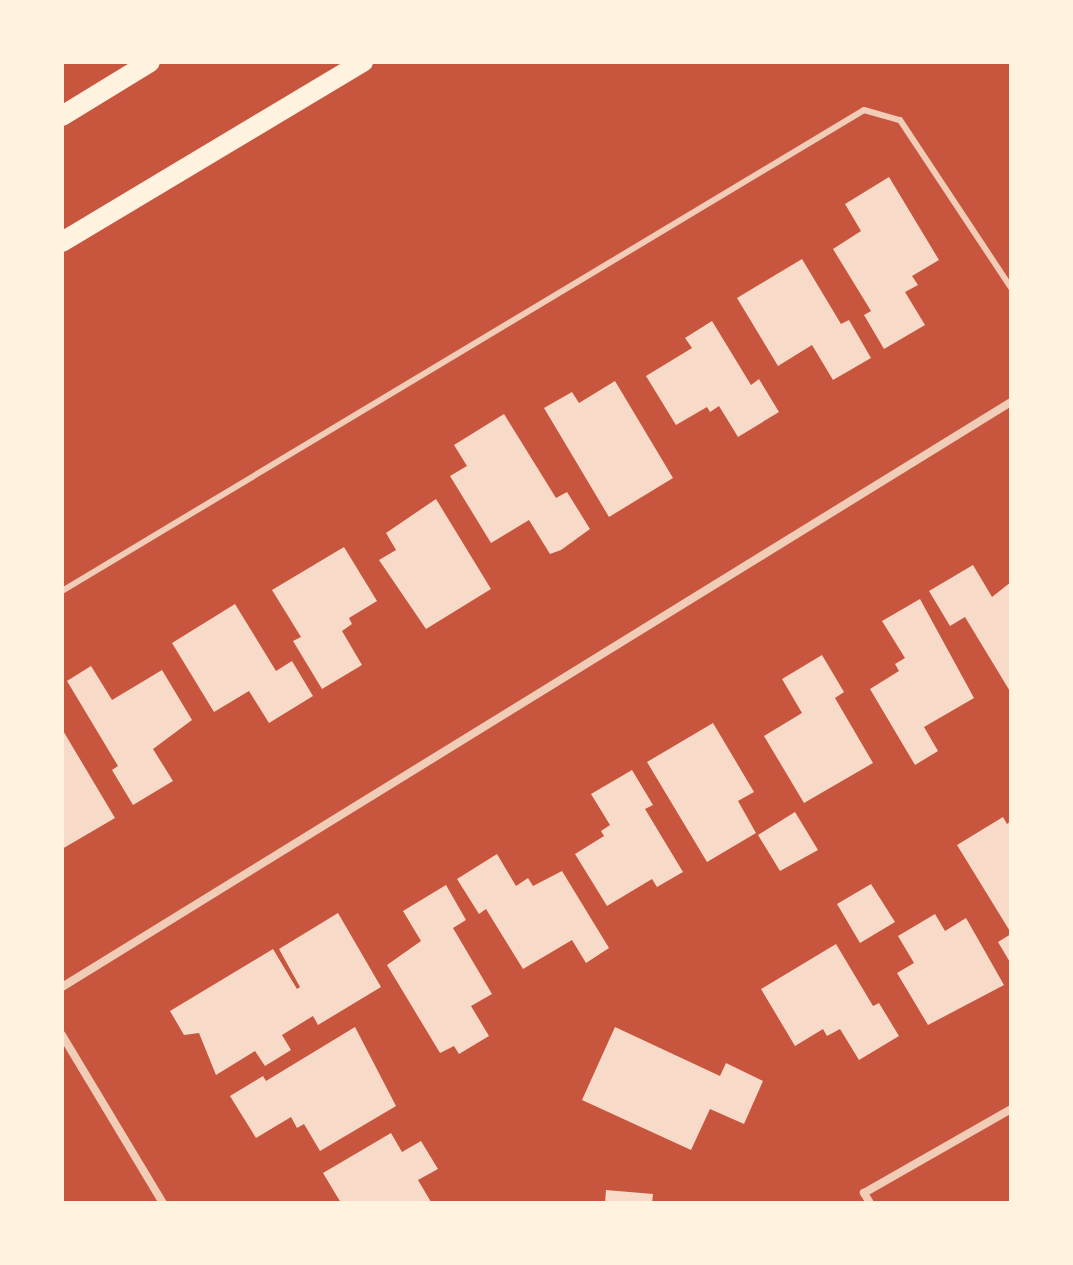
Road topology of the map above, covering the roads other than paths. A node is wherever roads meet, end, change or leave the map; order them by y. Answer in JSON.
{"nodes":[{"id":1,"x":150,"y":62,"type":"edge"},
{"id":2,"x":363,"y":62,"type":"edge"},
{"id":3,"x":62,"y":116,"type":"edge"},
{"id":4,"x":62,"y":242,"type":"edge"},
{"id":5,"x":1011,"y":288,"type":"edge"},
{"id":6,"x":1011,"y":402,"type":"edge"},
{"id":7,"x":62,"y":591,"type":"edge"},
{"id":8,"x":62,"y":987,"type":"edge"},
{"id":9,"x":62,"y":1035,"type":"edge"},
{"id":10,"x":1011,"y":1109,"type":"edge"},
{"id":11,"x":163,"y":1203,"type":"edge"},
{"id":12,"x":870,"y":1203,"type":"edge"}],
"edges":[{"from":1,"to":3,"type":"main road"},
{"from":2,"to":4,"type":"main road"},
{"from":5,"to":7,"type":"lane"},
{"from":6,"to":8,"type":"street"},
{"from":9,"to":11,"type":"street"},
{"from":10,"to":12,"type":"street"}]}
